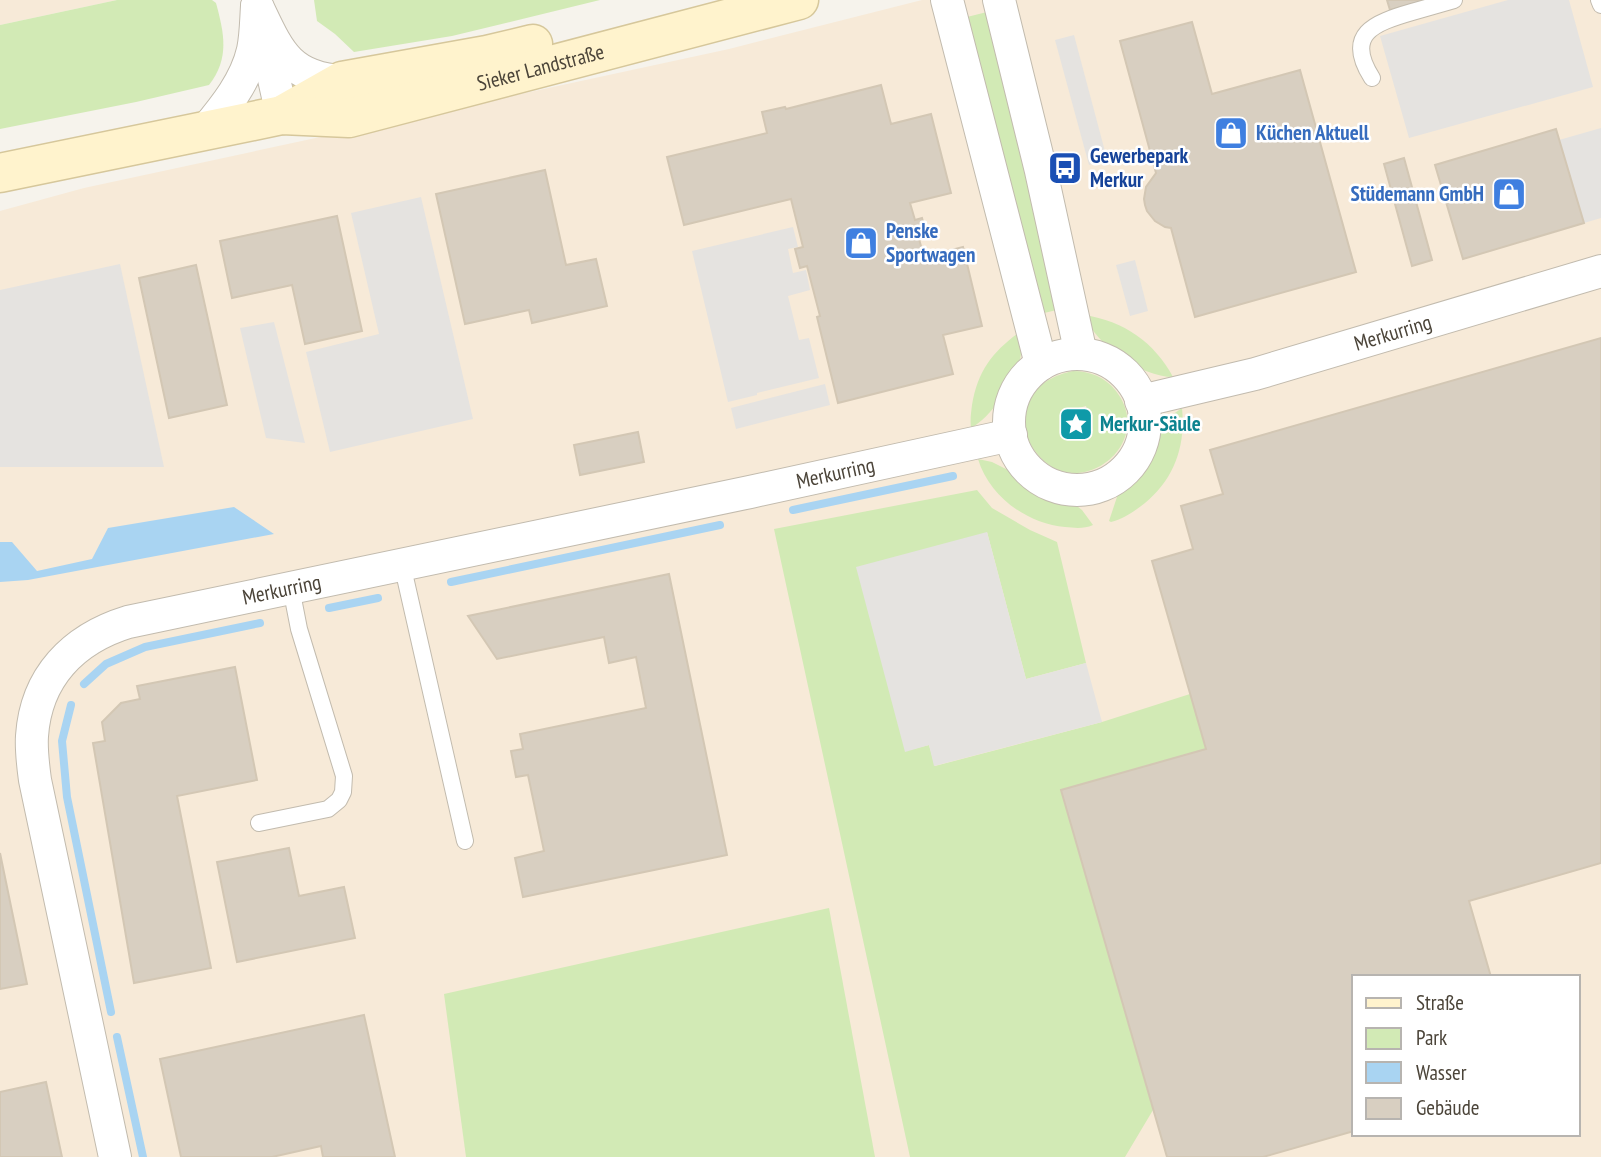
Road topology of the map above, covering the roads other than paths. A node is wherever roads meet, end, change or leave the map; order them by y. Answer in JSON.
{"nodes":[{"id":1,"x":700,"y":0,"type":"edge"},
{"id":2,"x":799,"y":0,"type":"edge"},
{"id":3,"x":947,"y":0,"type":"edge"},
{"id":4,"x":999,"y":0,"type":"edge"},
{"id":5,"x":1454,"y":0,"type":"edge"},
{"id":6,"x":1599,"y":0,"type":"edge"},
{"id":7,"x":257,"y":3,"type":"edge"},
{"id":8,"x":1601,"y":5,"type":"edge"},
{"id":9,"x":1372,"y":78,"type":"dead end"},
{"id":10,"x":342,"y":81,"type":"junction"},
{"id":11,"x":282,"y":115,"type":"junction"},
{"id":12,"x":205,"y":131,"type":"junction"},
{"id":13,"x":0,"y":173,"type":"edge"},
{"id":14,"x":1601,"y":271,"type":"edge"},
{"id":15,"x":1081,"y":354,"type":"junction"},
{"id":16,"x":1041,"y":364,"type":"junction"},
{"id":17,"x":1142,"y":401,"type":"junction"},
{"id":18,"x":1011,"y":435,"type":"junction"},
{"id":19,"x":402,"y":564,"type":"junction"},
{"id":20,"x":291,"y":588,"type":"junction"},
{"id":21,"x":259,"y":824,"type":"dead end"},
{"id":22,"x":466,"y":841,"type":"dead end"},
{"id":23,"x":115,"y":1157,"type":"edge"}],
"edges":[{"from":1,"to":10,"type":"main road","name":"Sieker Landstraße"},
{"from":2,"to":11,"type":"main road","name":"Sieker Landstraße"},
{"from":3,"to":16,"type":"street"},
{"from":4,"to":15,"type":"street"},
{"from":5,"to":9,"type":"lane"},
{"from":6,"to":8,"type":"lane"},
{"from":7,"to":10,"type":"street"},
{"from":7,"to":11,"type":"street"},
{"from":7,"to":12,"type":"street"},
{"from":10,"to":11,"type":"main road","name":"Sieker Landstraße"},
{"from":11,"to":12,"type":"main road","name":"Sieker Landstraße"},
{"from":12,"to":13,"type":"main road","name":"Sieker Landstraße"},
{"from":14,"to":17,"type":"street","name":"Merkurring"},
{"from":15,"to":16,"type":"street"},
{"from":15,"to":17,"type":"street"},
{"from":16,"to":18,"type":"street"},
{"from":17,"to":18,"type":"street"},
{"from":18,"to":19,"type":"street","name":"Merkurring"},
{"from":19,"to":20,"type":"street","name":"Merkurring"},
{"from":19,"to":22,"type":"lane"},
{"from":20,"to":21,"type":"lane"},
{"from":20,"to":23,"type":"street","name":"Merkurring"}]}
